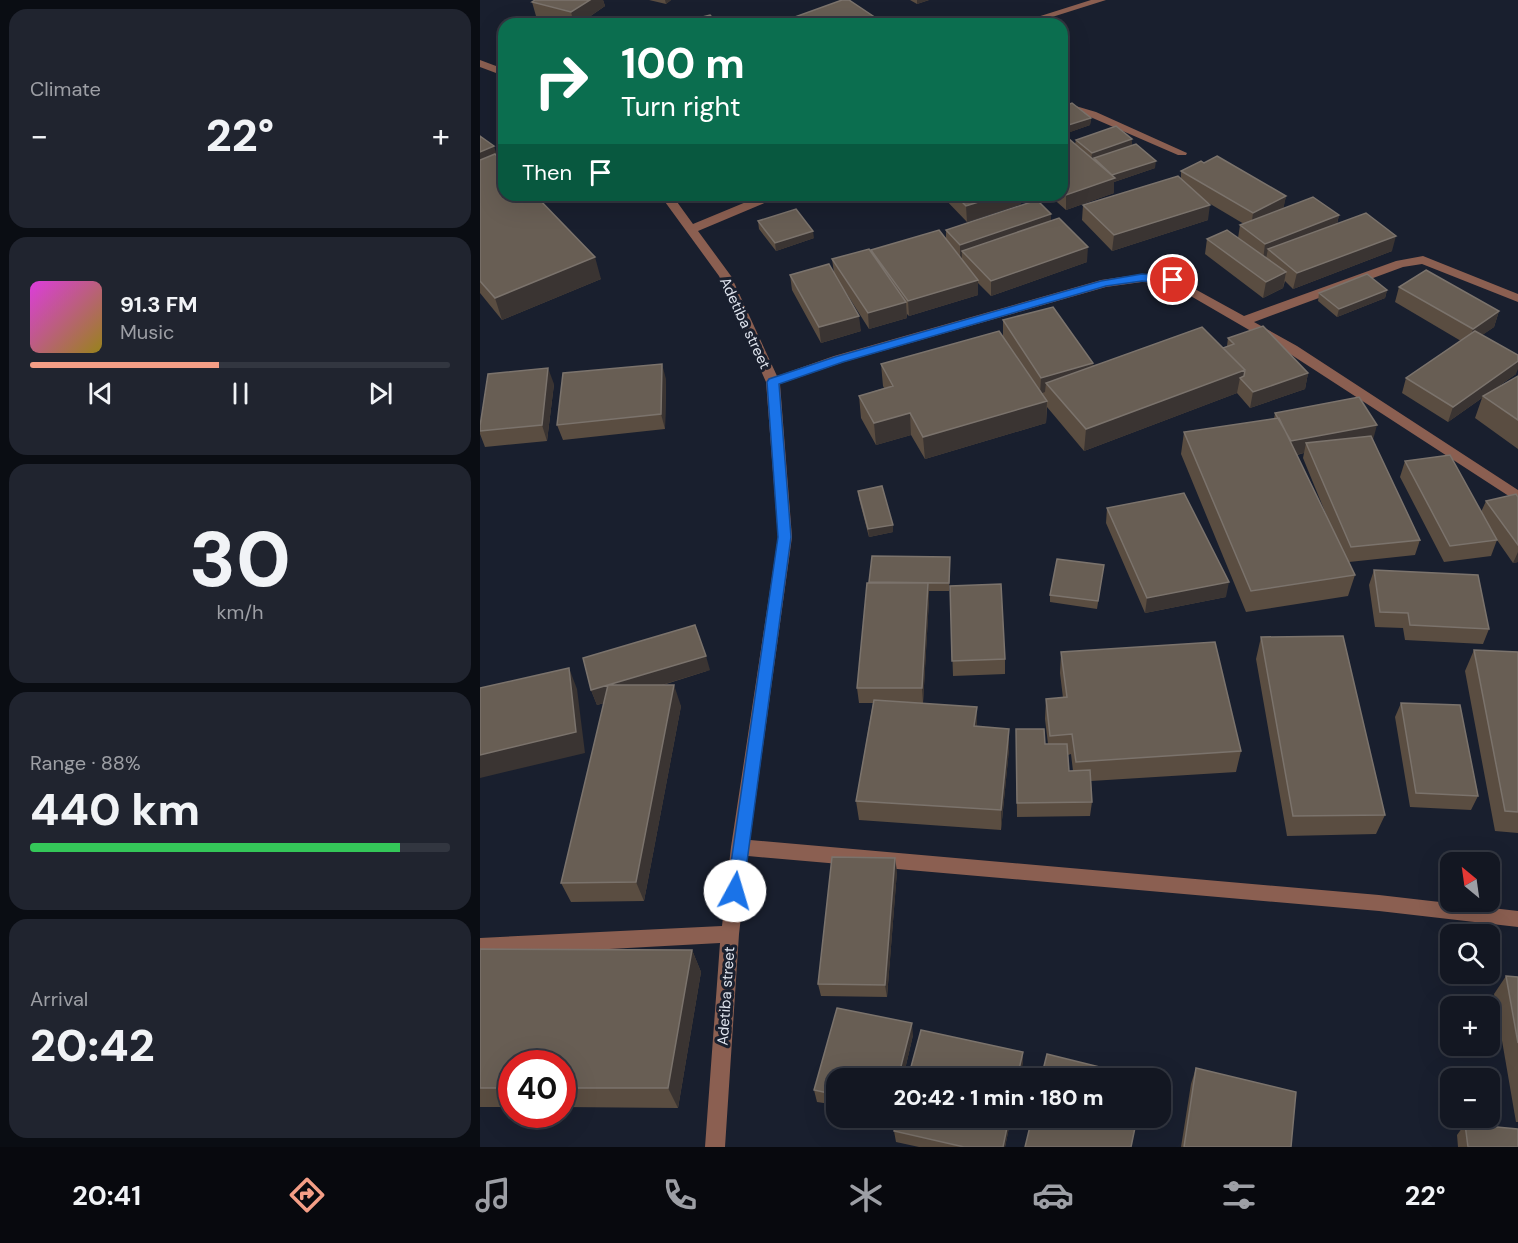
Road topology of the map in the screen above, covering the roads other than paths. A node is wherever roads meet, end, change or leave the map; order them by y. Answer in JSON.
{"nodes":[{"id":1,"x":1101,"y":0,"type":"edge"},
{"id":2,"x":1040,"y":18,"type":"edge"},
{"id":3,"x":480,"y":63,"type":"edge"},
{"id":4,"x":498,"y":70,"type":"edge"},
{"id":5,"x":1068,"y":107,"type":"edge"},
{"id":6,"x":1182,"y":153,"type":"dead end"},
{"id":7,"x":671,"y":201,"type":"edge"},
{"id":8,"x":759,"y":201,"type":"edge"},
{"id":9,"x":692,"y":229,"type":"junction"},
{"id":10,"x":1518,"y":298,"type":"edge"},
{"id":11,"x":1244,"y":321,"type":"junction"},
{"id":12,"x":773,"y":382,"type":"junction"},
{"id":13,"x":1518,"y":497,"type":"edge"},
{"id":14,"x":740,"y":847,"type":"junction"},
{"id":15,"x":1518,"y":920,"type":"edge"},
{"id":16,"x":730,"y":934,"type":"junction"},
{"id":17,"x":480,"y":947,"type":"edge"},
{"id":18,"x":715,"y":1147,"type":"edge"}],
"edges":[{"from":1,"to":2,"type":"street"},
{"from":3,"to":4,"type":"street"},
{"from":5,"to":6,"type":"street"},
{"from":7,"to":9,"type":"street","name":"Adetiba street"},
{"from":8,"to":9,"type":"street"},
{"from":9,"to":12,"type":"street","name":"Adetiba street"},
{"from":10,"to":11,"type":"street"},
{"from":11,"to":12,"type":"street"},
{"from":11,"to":13,"type":"street"},
{"from":12,"to":14,"type":"street","name":"Adetiba street"},
{"from":14,"to":15,"type":"street"},
{"from":14,"to":16,"type":"street","name":"Adetiba street"},
{"from":16,"to":17,"type":"street"},
{"from":16,"to":18,"type":"street","name":"Adetiba street"}]}
